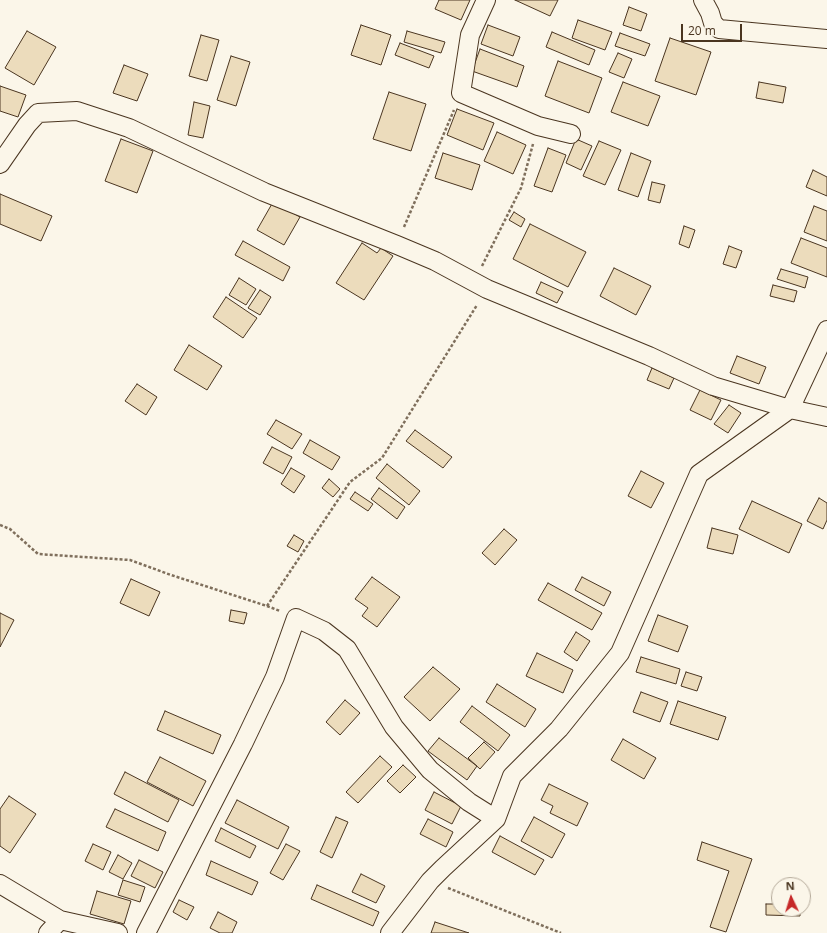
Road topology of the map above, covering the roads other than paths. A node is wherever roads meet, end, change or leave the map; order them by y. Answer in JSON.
{"nodes":[{"id":1,"x":486,"y":0,"type":"edge"},
{"id":2,"x":703,"y":0,"type":"edge"},
{"id":3,"x":827,"y":39,"type":"edge"},
{"id":4,"x":571,"y":134,"type":"dead end"},
{"id":5,"x":0,"y":164,"type":"edge"},
{"id":6,"x":827,"y":330,"type":"edge"},
{"id":7,"x":790,"y":409,"type":"junction"},
{"id":8,"x":827,"y":417,"type":"edge"},
{"id":9,"x":496,"y":819,"type":"junction"},
{"id":10,"x":0,"y":884,"type":"edge"},
{"id":11,"x":60,"y":920,"type":"junction"},
{"id":12,"x":48,"y":933,"type":"edge"},
{"id":13,"x":118,"y":933,"type":"edge"},
{"id":14,"x":146,"y":933,"type":"edge"},
{"id":15,"x":390,"y":933,"type":"edge"}],
"edges":[{"from":1,"to":4,"type":"street"},
{"from":2,"to":3,"type":"street"},
{"from":5,"to":7,"type":"street"},
{"from":6,"to":7,"type":"street"},
{"from":7,"to":8,"type":"street"},
{"from":7,"to":9,"type":"street"},
{"from":9,"to":14,"type":"street"},
{"from":9,"to":15,"type":"street"},
{"from":10,"to":11,"type":"street"},
{"from":11,"to":12,"type":"street"},
{"from":11,"to":13,"type":"street"}]}
